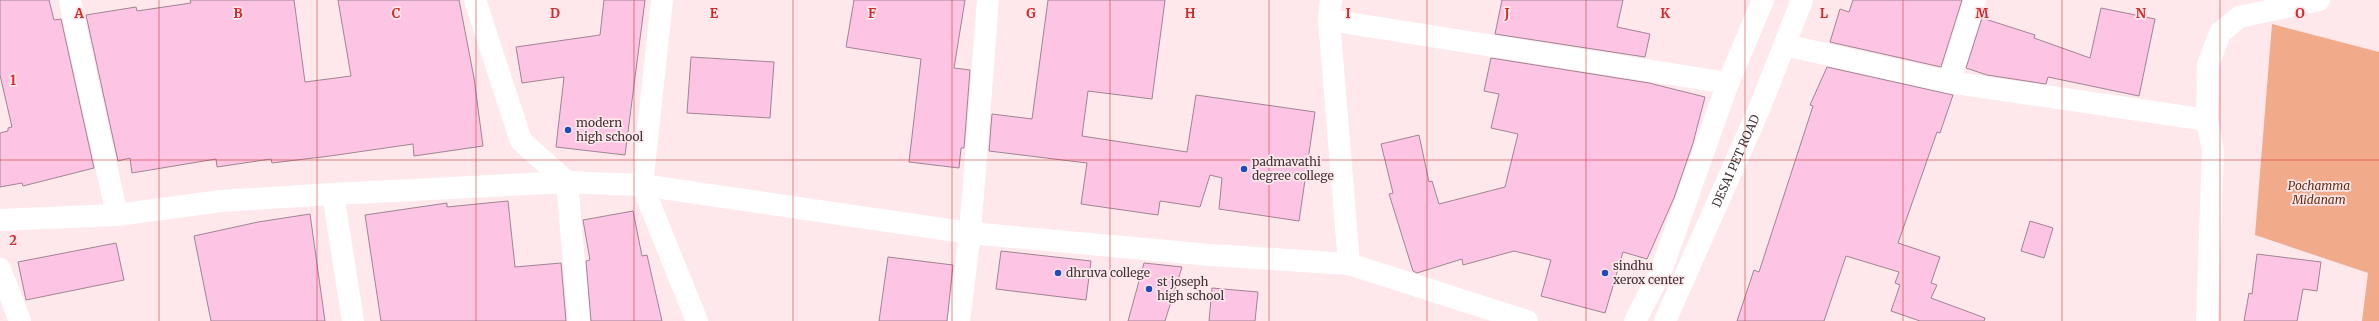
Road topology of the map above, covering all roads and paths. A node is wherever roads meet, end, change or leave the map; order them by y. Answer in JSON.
{"nodes":[{"id":1,"x":74,"y":0,"type":"edge"},
{"id":2,"x":475,"y":0,"type":"edge"},
{"id":3,"x":662,"y":0,"type":"edge"},
{"id":4,"x":988,"y":0,"type":"edge"},
{"id":5,"x":1763,"y":0,"type":"edge"},
{"id":6,"x":1802,"y":0,"type":"edge"},
{"id":7,"x":1975,"y":0,"type":"edge"},
{"id":8,"x":2319,"y":0,"type":"edge"},
{"id":9,"x":1330,"y":10,"type":"edge"},
{"id":10,"x":1785,"y":45,"type":"junction"},
{"id":11,"x":1948,"y":82,"type":"junction"},
{"id":12,"x":1728,"y":83,"type":"junction"},
{"id":13,"x":2207,"y":120,"type":"junction"},
{"id":14,"x":567,"y":182,"type":"junction"},
{"id":15,"x":642,"y":185,"type":"junction"},
{"id":16,"x":333,"y":194,"type":"junction"},
{"id":17,"x":117,"y":215,"type":"junction"},
{"id":18,"x":0,"y":220,"type":"edge"},
{"id":19,"x":970,"y":233,"type":"junction"},
{"id":20,"x":1349,"y":264,"type":"junction"},
{"id":21,"x":0,"y":269,"type":"edge"},
{"id":22,"x":20,"y":321,"type":"edge"},
{"id":23,"x":353,"y":321,"type":"edge"},
{"id":24,"x":579,"y":321,"type":"edge"},
{"id":25,"x":697,"y":321,"type":"edge"},
{"id":26,"x":959,"y":321,"type":"edge"},
{"id":27,"x":1527,"y":321,"type":"edge"},
{"id":28,"x":1635,"y":321,"type":"edge"},
{"id":29,"x":1665,"y":321,"type":"edge"},
{"id":30,"x":2207,"y":321,"type":"edge"}],
"edges":[{"from":1,"to":17,"type":"street"},
{"from":2,"to":14,"type":"street"},
{"from":3,"to":15,"type":"street"},
{"from":4,"to":19,"type":"street"},
{"from":5,"to":12,"type":"street"},
{"from":6,"to":10,"type":"street","name":"DESAI PET ROAD"},
{"from":7,"to":11,"type":"street"},
{"from":8,"to":13,"type":"street"},
{"from":9,"to":12,"type":"street"},
{"from":9,"to":20,"type":"street"},
{"from":10,"to":11,"type":"street"},
{"from":10,"to":29,"type":"street","name":"DESAI PET ROAD"},
{"from":11,"to":13,"type":"street"},
{"from":12,"to":28,"type":"street"},
{"from":13,"to":30,"type":"street"},
{"from":14,"to":15,"type":"street"},
{"from":14,"to":16,"type":"street"},
{"from":14,"to":24,"type":"street"},
{"from":15,"to":19,"type":"street"},
{"from":15,"to":25,"type":"street"},
{"from":16,"to":17,"type":"street"},
{"from":16,"to":23,"type":"street"},
{"from":17,"to":18,"type":"street"},
{"from":19,"to":20,"type":"street"},
{"from":19,"to":26,"type":"street"},
{"from":20,"to":27,"type":"street"},
{"from":21,"to":22,"type":"street"}]}
